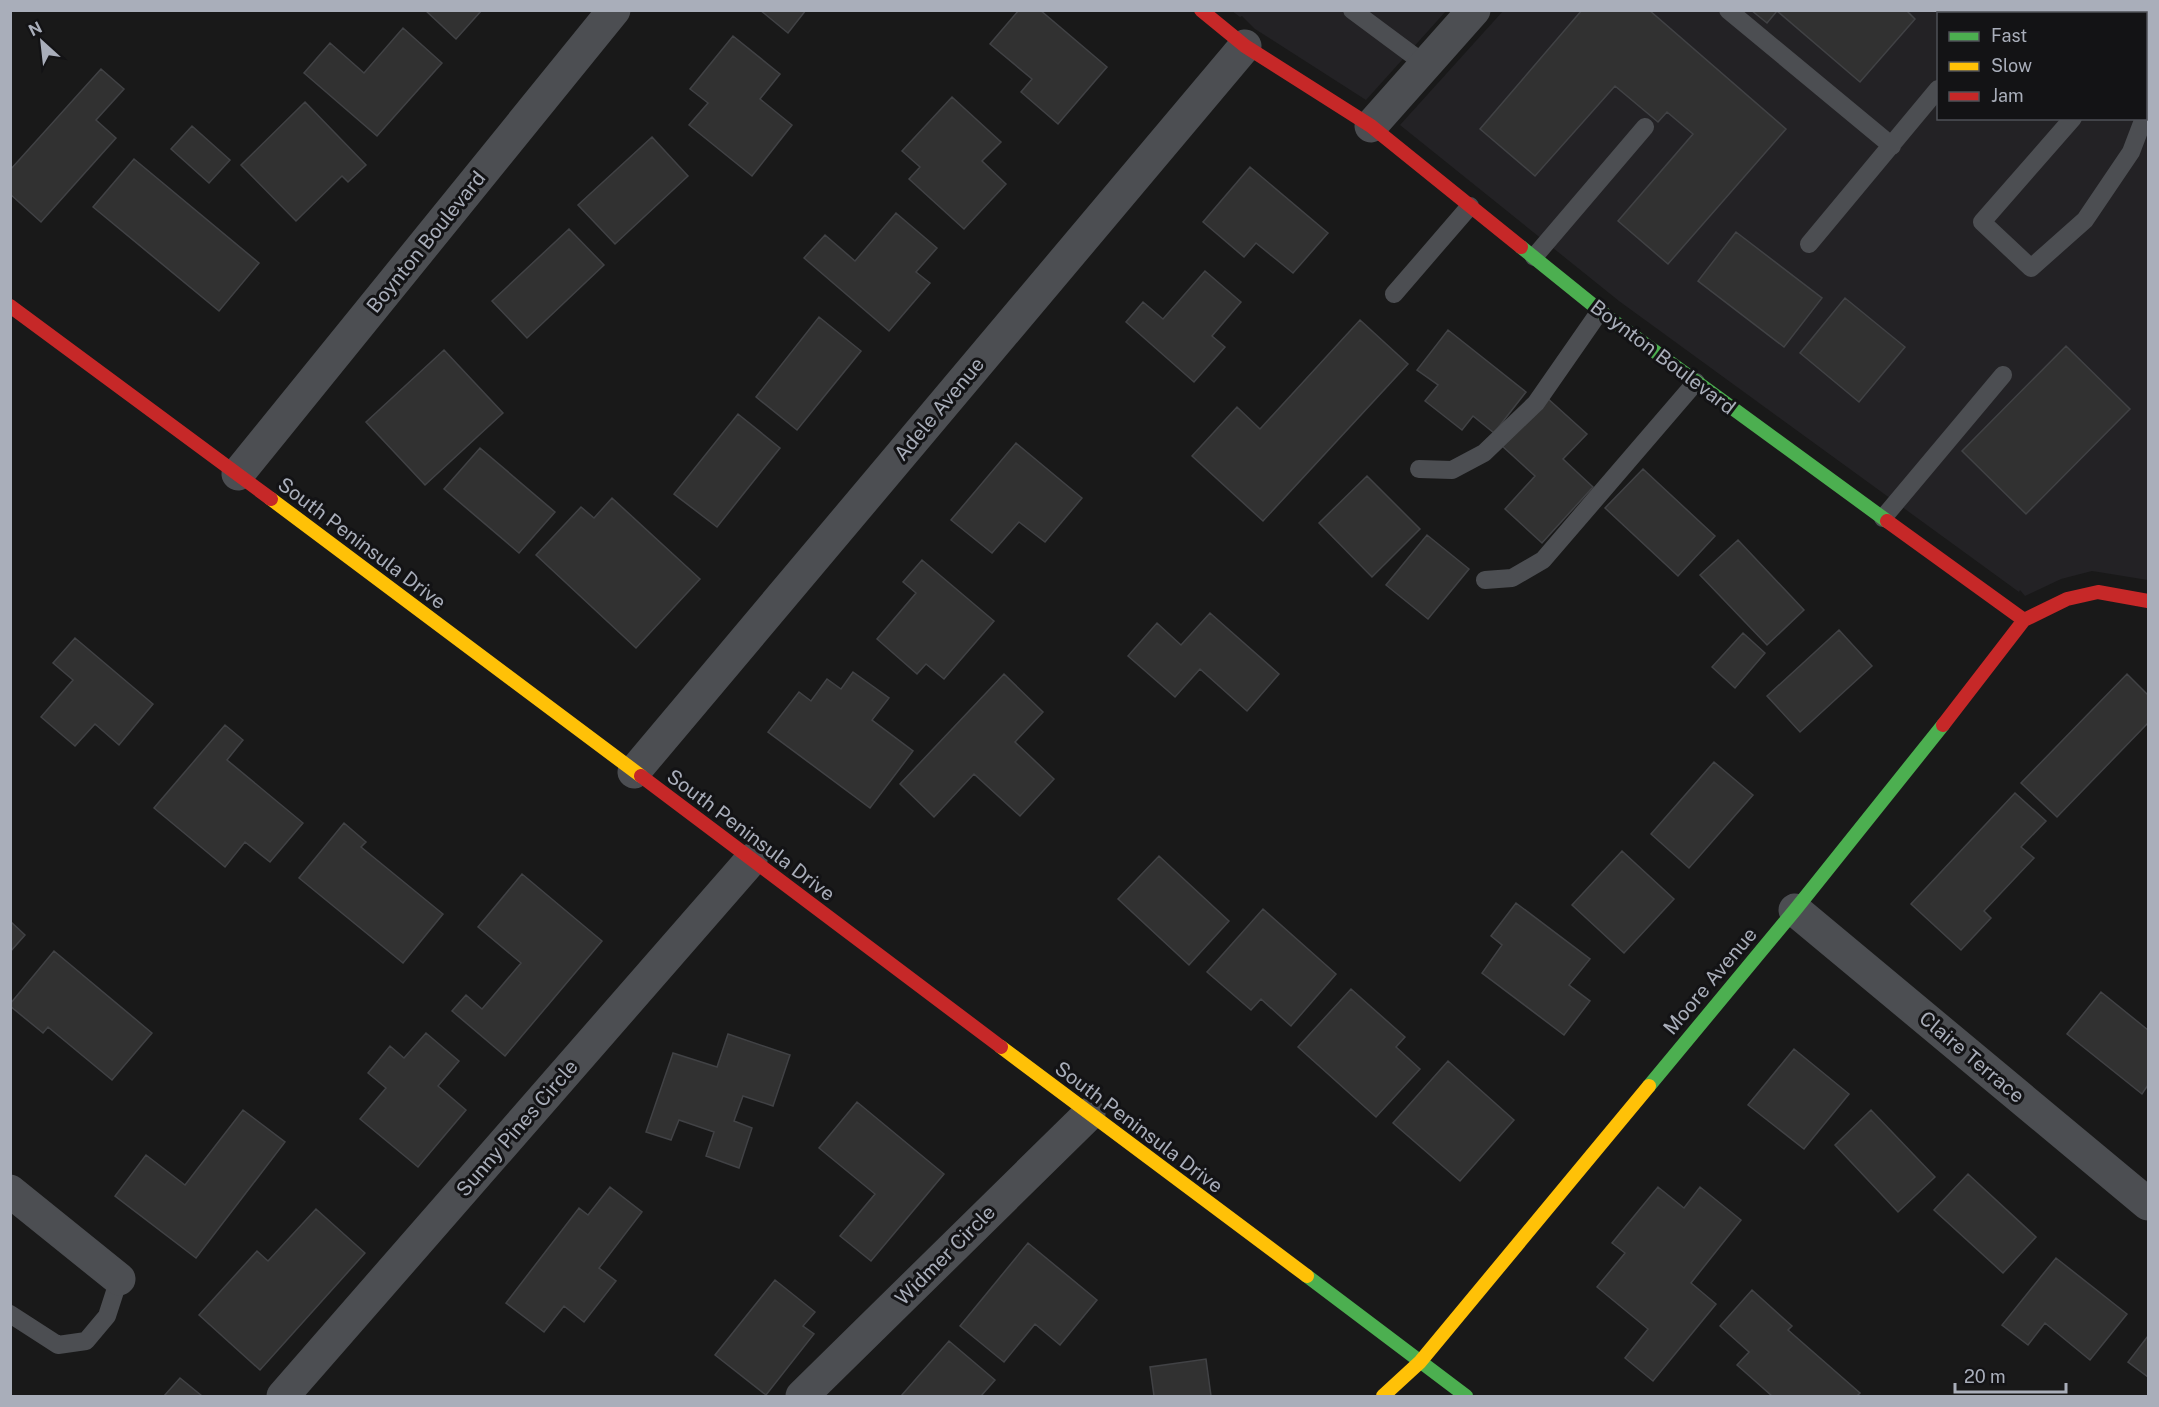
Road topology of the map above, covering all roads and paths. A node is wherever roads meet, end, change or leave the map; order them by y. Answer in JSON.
{"nodes":[{"id":1,"x":614,"y":10,"type":"edge"},
{"id":2,"x":1201,"y":10,"type":"edge"},
{"id":3,"x":1352,"y":10,"type":"edge"},
{"id":4,"x":1474,"y":10,"type":"edge"},
{"id":5,"x":1728,"y":10,"type":"edge"},
{"id":6,"x":1245,"y":46,"type":"junction"},
{"id":7,"x":1425,"y":65,"type":"junction"},
{"id":8,"x":1937,"y":90,"type":"edge"},
{"id":9,"x":2071,"y":120,"type":"edge"},
{"id":10,"x":2143,"y":120,"type":"edge"},
{"id":11,"x":1371,"y":126,"type":"junction"},
{"id":12,"x":1645,"y":127,"type":"dead end"},
{"id":13,"x":1892,"y":146,"type":"junction"},
{"id":14,"x":1470,"y":206,"type":"junction"},
{"id":15,"x":1809,"y":244,"type":"dead end"},
{"id":16,"x":1534,"y":257,"type":"junction"},
{"id":17,"x":1394,"y":294,"type":"dead end"},
{"id":18,"x":10,"y":306,"type":"edge"},
{"id":19,"x":1600,"y":311,"type":"junction"},
{"id":20,"x":2003,"y":375,"type":"dead end"},
{"id":21,"x":1696,"y":382,"type":"junction"},
{"id":22,"x":1419,"y":469,"type":"dead end"},
{"id":23,"x":238,"y":474,"type":"junction"},
{"id":24,"x":1883,"y":518,"type":"junction"},
{"id":25,"x":1485,"y":580,"type":"dead end"},
{"id":26,"x":2148,"y":601,"type":"edge"},
{"id":27,"x":2024,"y":620,"type":"junction"},
{"id":28,"x":634,"y":772,"type":"junction"},
{"id":29,"x":752,"y":860,"type":"junction"},
{"id":30,"x":1795,"y":910,"type":"junction"},
{"id":31,"x":1089,"y":1114,"type":"junction"},
{"id":32,"x":10,"y":1191,"type":"edge"},
{"id":33,"x":2148,"y":1204,"type":"edge"},
{"id":34,"x":119,"y":1279,"type":"joint"},
{"id":35,"x":10,"y":1314,"type":"edge"},
{"id":36,"x":1420,"y":1362,"type":"junction"},
{"id":37,"x":283,"y":1396,"type":"edge"},
{"id":38,"x":802,"y":1396,"type":"edge"},
{"id":39,"x":1383,"y":1396,"type":"edge"},
{"id":40,"x":1466,"y":1396,"type":"edge"}],
"edges":[{"from":1,"to":23,"type":"street","name":"Boynton Boulevard"},
{"from":2,"to":6,"type":"street","name":"Boynton Boulevard"},
{"from":3,"to":7,"type":"lane"},
{"from":4,"to":7,"type":"street"},
{"from":5,"to":13,"type":"lane"},
{"from":6,"to":11,"type":"street","name":"Boynton Boulevard"},
{"from":6,"to":28,"type":"street","name":"Adele Avenue"},
{"from":7,"to":11,"type":"street"},
{"from":8,"to":13,"type":"lane"},
{"from":9,"to":10,"type":"lane"},
{"from":11,"to":14,"type":"street","name":"Boynton Boulevard"},
{"from":12,"to":16,"type":"lane"},
{"from":13,"to":15,"type":"lane"},
{"from":14,"to":16,"type":"street","name":"Boynton Boulevard"},
{"from":14,"to":17,"type":"lane"},
{"from":16,"to":19,"type":"street","name":"Boynton Boulevard"},
{"from":18,"to":23,"type":"street","name":"South Peninsula Drive"},
{"from":19,"to":21,"type":"street","name":"Boynton Boulevard"},
{"from":19,"to":22,"type":"lane"},
{"from":20,"to":24,"type":"lane"},
{"from":21,"to":24,"type":"street","name":"Boynton Boulevard"},
{"from":21,"to":25,"type":"lane"},
{"from":23,"to":28,"type":"street","name":"South Peninsula Drive"},
{"from":24,"to":27,"type":"street","name":"Boynton Boulevard"},
{"from":26,"to":27,"type":"street"},
{"from":27,"to":30,"type":"street","name":"Moore Avenue"},
{"from":28,"to":29,"type":"street","name":"South Peninsula Drive"},
{"from":29,"to":31,"type":"street","name":"South Peninsula Drive"},
{"from":29,"to":37,"type":"street","name":"Sunny Pines Circle"},
{"from":30,"to":33,"type":"street","name":"Claire Terrace"},
{"from":30,"to":36,"type":"street","name":"Moore Avenue"},
{"from":31,"to":36,"type":"street","name":"South Peninsula Drive"},
{"from":31,"to":38,"type":"street","name":"Widmer Circle"},
{"from":32,"to":34,"type":"street"},
{"from":34,"to":35,"type":"lane"},
{"from":36,"to":39,"type":"street","name":"Moore Avenue"},
{"from":36,"to":40,"type":"street","name":"South Peninsula Drive"}]}
